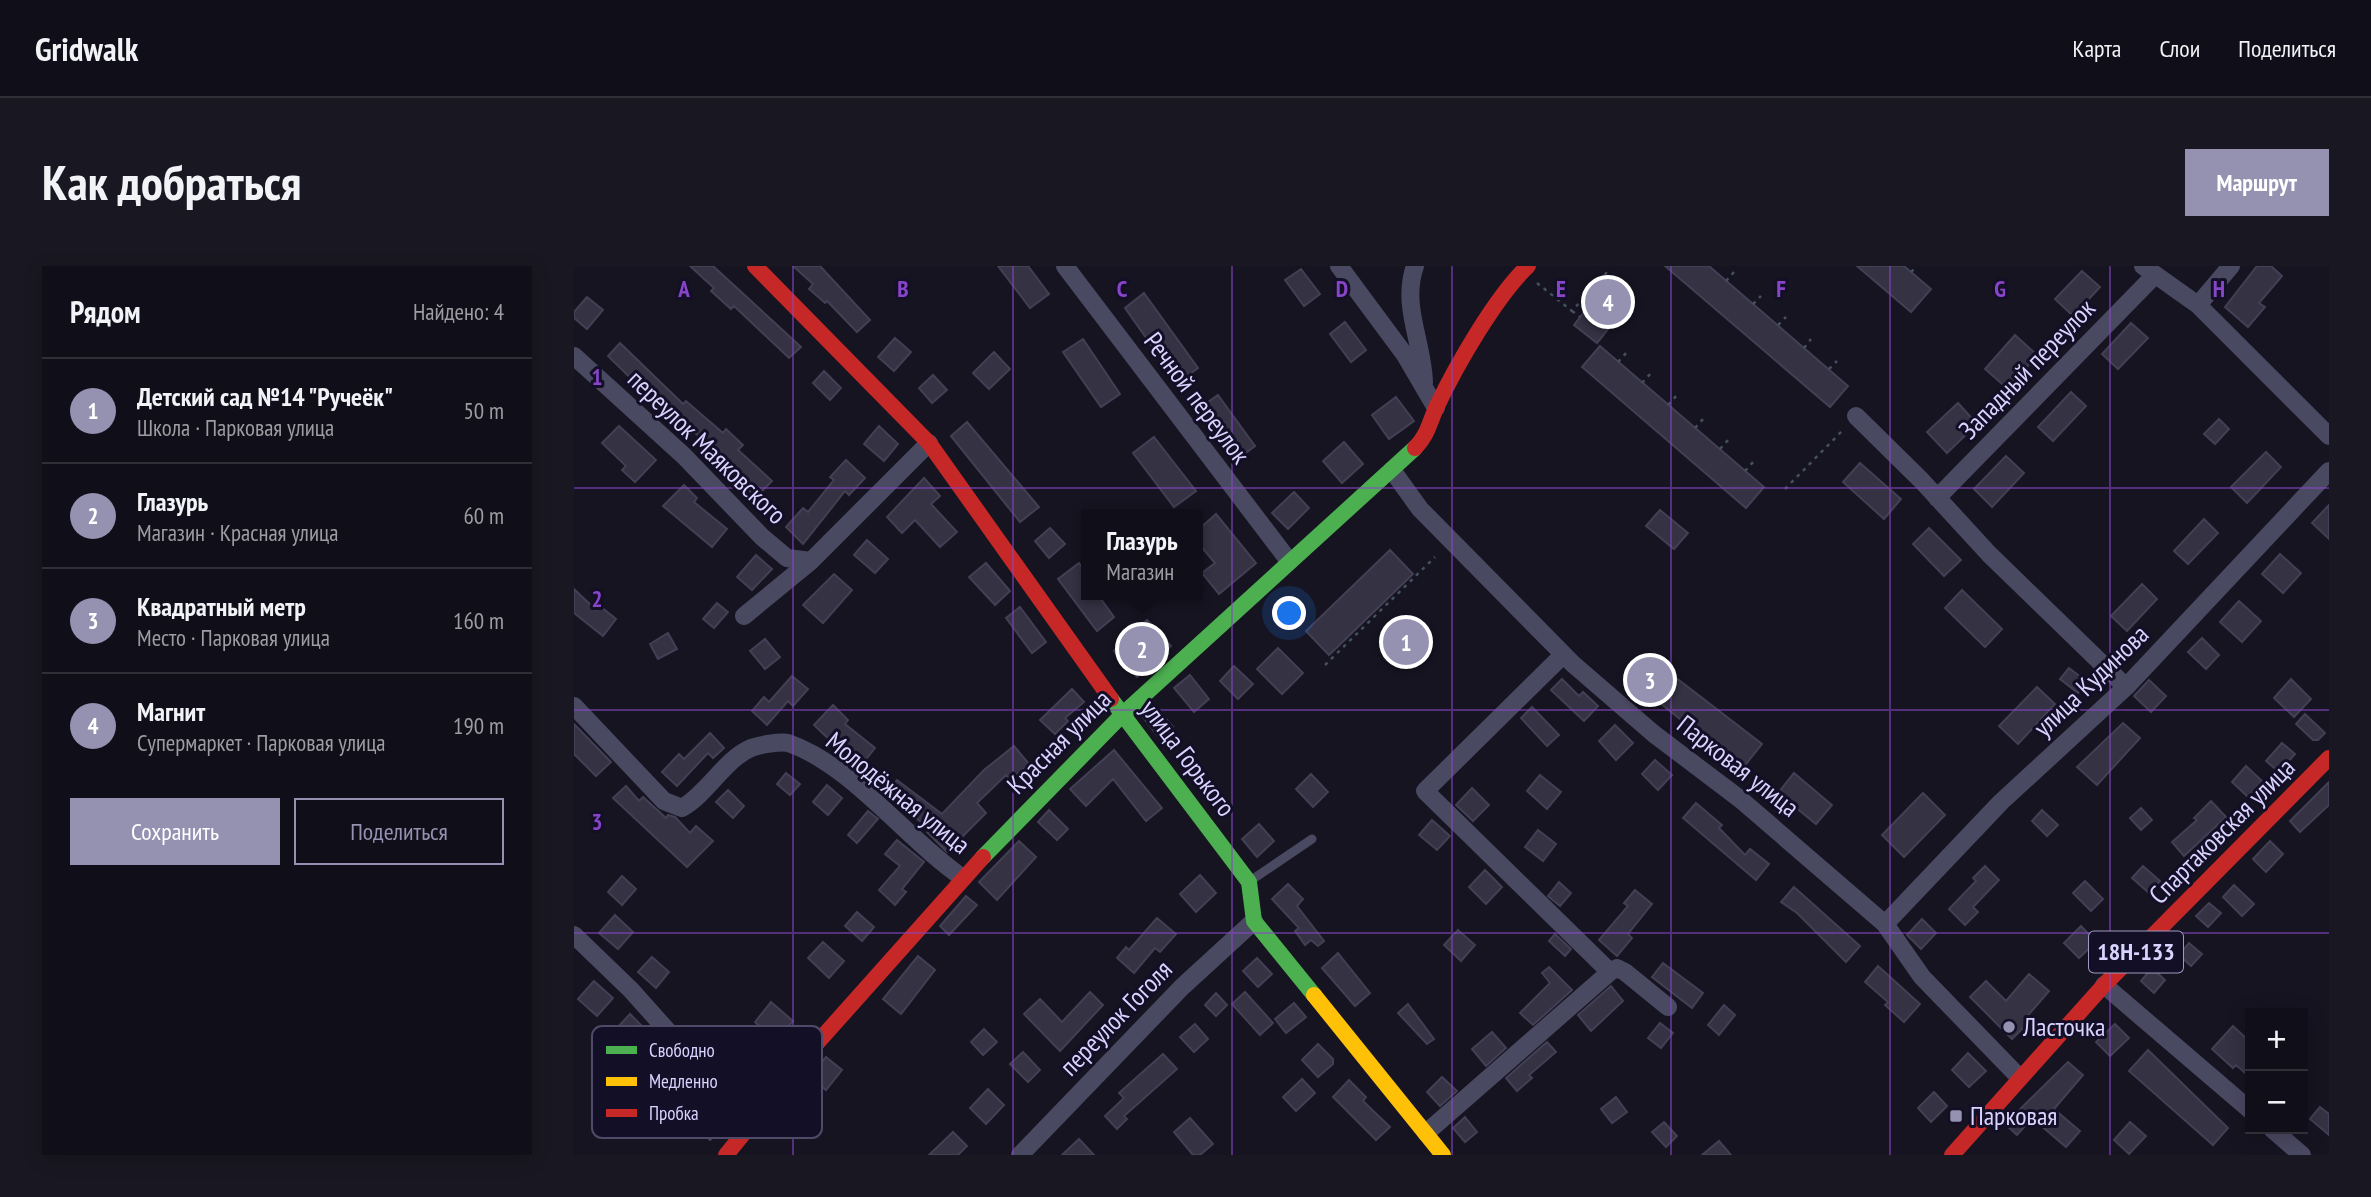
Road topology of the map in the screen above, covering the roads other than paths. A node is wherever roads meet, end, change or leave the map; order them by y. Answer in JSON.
{"nodes":[{"id":1,"x":755,"y":266,"type":"edge"},
{"id":2,"x":1065,"y":266,"type":"edge"},
{"id":3,"x":1339,"y":266,"type":"edge"},
{"id":4,"x":1415,"y":266,"type":"edge"},
{"id":5,"x":2231,"y":266,"type":"edge"},
{"id":6,"x":1526,"y":269,"type":"edge"},
{"id":7,"x":2148,"y":271,"type":"edge"},
{"id":8,"x":2198,"y":305,"type":"junction"},
{"id":9,"x":574,"y":356,"type":"edge"},
{"id":10,"x":1425,"y":389,"type":"junction"},
{"id":11,"x":1436,"y":408,"type":"junction"},
{"id":12,"x":1856,"y":416,"type":"road end"},
{"id":13,"x":2329,"y":436,"type":"edge"},
{"id":14,"x":929,"y":443,"type":"junction"},
{"id":15,"x":1392,"y":470,"type":"junction"},
{"id":16,"x":2329,"y":471,"type":"edge"},
{"id":17,"x":1937,"y":498,"type":"junction"},
{"id":18,"x":811,"y":561,"type":"junction"},
{"id":19,"x":1289,"y":561,"type":"junction"},
{"id":20,"x":744,"y":617,"type":"dead end"},
{"id":21,"x":1563,"y":655,"type":"junction"},
{"id":22,"x":2126,"y":687,"type":"junction"},
{"id":23,"x":574,"y":706,"type":"edge"},
{"id":24,"x":1122,"y":715,"type":"junction"},
{"id":25,"x":2329,"y":758,"type":"edge"},
{"id":26,"x":1312,"y":839,"type":"dead end"},
{"id":27,"x":963,"y":878,"type":"junction"},
{"id":28,"x":1249,"y":882,"type":"junction"},
{"id":29,"x":1254,"y":921,"type":"junction"},
{"id":30,"x":1885,"y":925,"type":"junction"},
{"id":31,"x":574,"y":935,"type":"edge"},
{"id":32,"x":1610,"y":972,"type":"junction"},
{"id":33,"x":2104,"y":985,"type":"junction"},
{"id":34,"x":1668,"y":1007,"type":"dead end"},
{"id":35,"x":663,"y":1026,"type":"edge"},
{"id":36,"x":822,"y":1040,"type":"edge"},
{"id":37,"x":2019,"y":1077,"type":"junction"},
{"id":38,"x":2245,"y":1106,"type":"edge"},
{"id":39,"x":1426,"y":1133,"type":"junction"},
{"id":40,"x":2278,"y":1134,"type":"edge"},
{"id":41,"x":739,"y":1138,"type":"edge"},
{"id":42,"x":726,"y":1155,"type":"edge"},
{"id":43,"x":1020,"y":1155,"type":"edge"},
{"id":44,"x":1443,"y":1155,"type":"edge"},
{"id":45,"x":1952,"y":1155,"type":"edge"},
{"id":46,"x":2302,"y":1155,"type":"edge"}],
"edges":[{"from":1,"to":14,"type":"street","name":"улица Горького"},
{"from":2,"to":19,"type":"street","name":"Речной переулок"},
{"from":3,"to":10,"type":"street"},
{"from":4,"to":10,"type":"street"},
{"from":5,"to":8,"type":"street"},
{"from":6,"to":11,"type":"street"},
{"from":7,"to":8,"type":"street"},
{"from":7,"to":17,"type":"street","name":"Западный переулок"},
{"from":8,"to":13,"type":"street"},
{"from":9,"to":18,"type":"street","name":"переулок Маяковского"},
{"from":10,"to":11,"type":"street"},
{"from":11,"to":15,"type":"street","name":"Красная улица"},
{"from":12,"to":17,"type":"street"},
{"from":14,"to":18,"type":"street"},
{"from":14,"to":24,"type":"street","name":"улица Горького"},
{"from":15,"to":19,"type":"street","name":"Красная улица"},
{"from":15,"to":21,"type":"street","name":"Парковая улица"},
{"from":16,"to":22,"type":"street","name":"улица Кудинова"},
{"from":17,"to":22,"type":"street"},
{"from":18,"to":20,"type":"street"},
{"from":19,"to":24,"type":"street","name":"Красная улица"},
{"from":21,"to":30,"type":"street","name":"Парковая улица"},
{"from":21,"to":32,"type":"street"},
{"from":22,"to":30,"type":"street","name":"улица Кудинова"},
{"from":23,"to":27,"type":"street","name":"Молодёжная улица"},
{"from":24,"to":27,"type":"street","name":"Красная улица"},
{"from":24,"to":28,"type":"street","name":"улица Горького"},
{"from":25,"to":33,"type":"street","name":"Спартаковская улица","number":"18Н-133"},
{"from":26,"to":28,"type":"lane"},
{"from":27,"to":36,"type":"street","name":"Красная улица"},
{"from":28,"to":29,"type":"street","name":"улица Горького"},
{"from":29,"to":39,"type":"street"},
{"from":29,"to":43,"type":"street","name":"переулок Гоголя"},
{"from":30,"to":37,"type":"street","name":"Парковая улица"},
{"from":31,"to":35,"type":"street"},
{"from":32,"to":34,"type":"street"},
{"from":32,"to":39,"type":"street"},
{"from":33,"to":37,"type":"street","name":"Спартаковская улица","number":"18Н-133"},
{"from":33,"to":38,"type":"street"},
{"from":37,"to":45,"type":"street","name":"Спартаковская улица","number":"18Н-133"},
{"from":39,"to":44,"type":"street"},
{"from":40,"to":46,"type":"street"},
{"from":41,"to":42,"type":"street","name":"Красная улица"}]}
